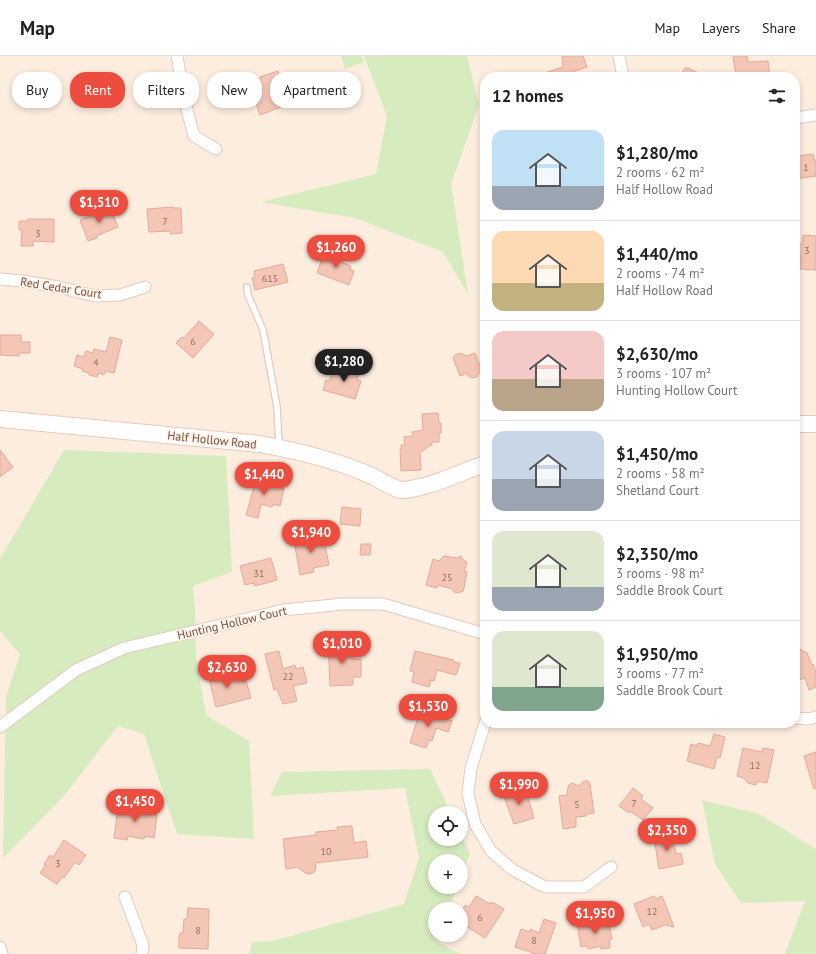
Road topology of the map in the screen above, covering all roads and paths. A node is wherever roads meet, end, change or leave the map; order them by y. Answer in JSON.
{"nodes":[{"id":1,"x":177,"y":56,"type":"edge"},
{"id":2,"x":619,"y":56,"type":"edge"},
{"id":3,"x":626,"y":56,"type":"edge"},
{"id":4,"x":622,"y":72,"type":"edge"},
{"id":5,"x":628,"y":72,"type":"edge"},
{"id":6,"x":816,"y":115,"type":"edge"},
{"id":7,"x":800,"y":117,"type":"edge"},
{"id":8,"x":216,"y":149,"type":"dead end"},
{"id":9,"x":0,"y":280,"type":"edge"},
{"id":10,"x":246,"y":286,"type":"dead end"},
{"id":11,"x":145,"y":287,"type":"dead end"},
{"id":12,"x":0,"y":418,"type":"edge"},
{"id":13,"x":800,"y":424,"type":"edge"},
{"id":14,"x":816,"y":424,"type":"edge"},
{"id":15,"x":279,"y":448,"type":"junction"},
{"id":16,"x":480,"y":466,"type":"edge"},
{"id":17,"x":480,"y":633,"type":"edge"},
{"id":18,"x":816,"y":717,"type":"edge"},
{"id":19,"x":800,"y":718,"type":"edge"},
{"id":20,"x":0,"y":727,"type":"edge"},
{"id":21,"x":483,"y":728,"type":"edge"},
{"id":22,"x":611,"y":867,"type":"dead end"},
{"id":23,"x":125,"y":897,"type":"dead end"},
{"id":24,"x":0,"y":947,"type":"edge"},
{"id":25,"x":2,"y":954,"type":"edge"},
{"id":26,"x":142,"y":954,"type":"edge"}],
"edges":[{"from":1,"to":8,"type":"street"},
{"from":2,"to":4,"type":"street"},
{"from":3,"to":5,"type":"street"},
{"from":6,"to":7,"type":"street"},
{"from":9,"to":11,"type":"street","name":"Red Cedar Court"},
{"from":10,"to":15,"type":"lane"},
{"from":12,"to":15,"type":"street","name":"Half Hollow Road"},
{"from":13,"to":14,"type":"street"},
{"from":15,"to":16,"type":"street","name":"Half Hollow Road"},
{"from":17,"to":20,"type":"street","name":"Hunting Hollow Court"},
{"from":18,"to":19,"type":"street"},
{"from":21,"to":22,"type":"street"},
{"from":23,"to":26,"type":"street"},
{"from":24,"to":25,"type":"street"}]}
